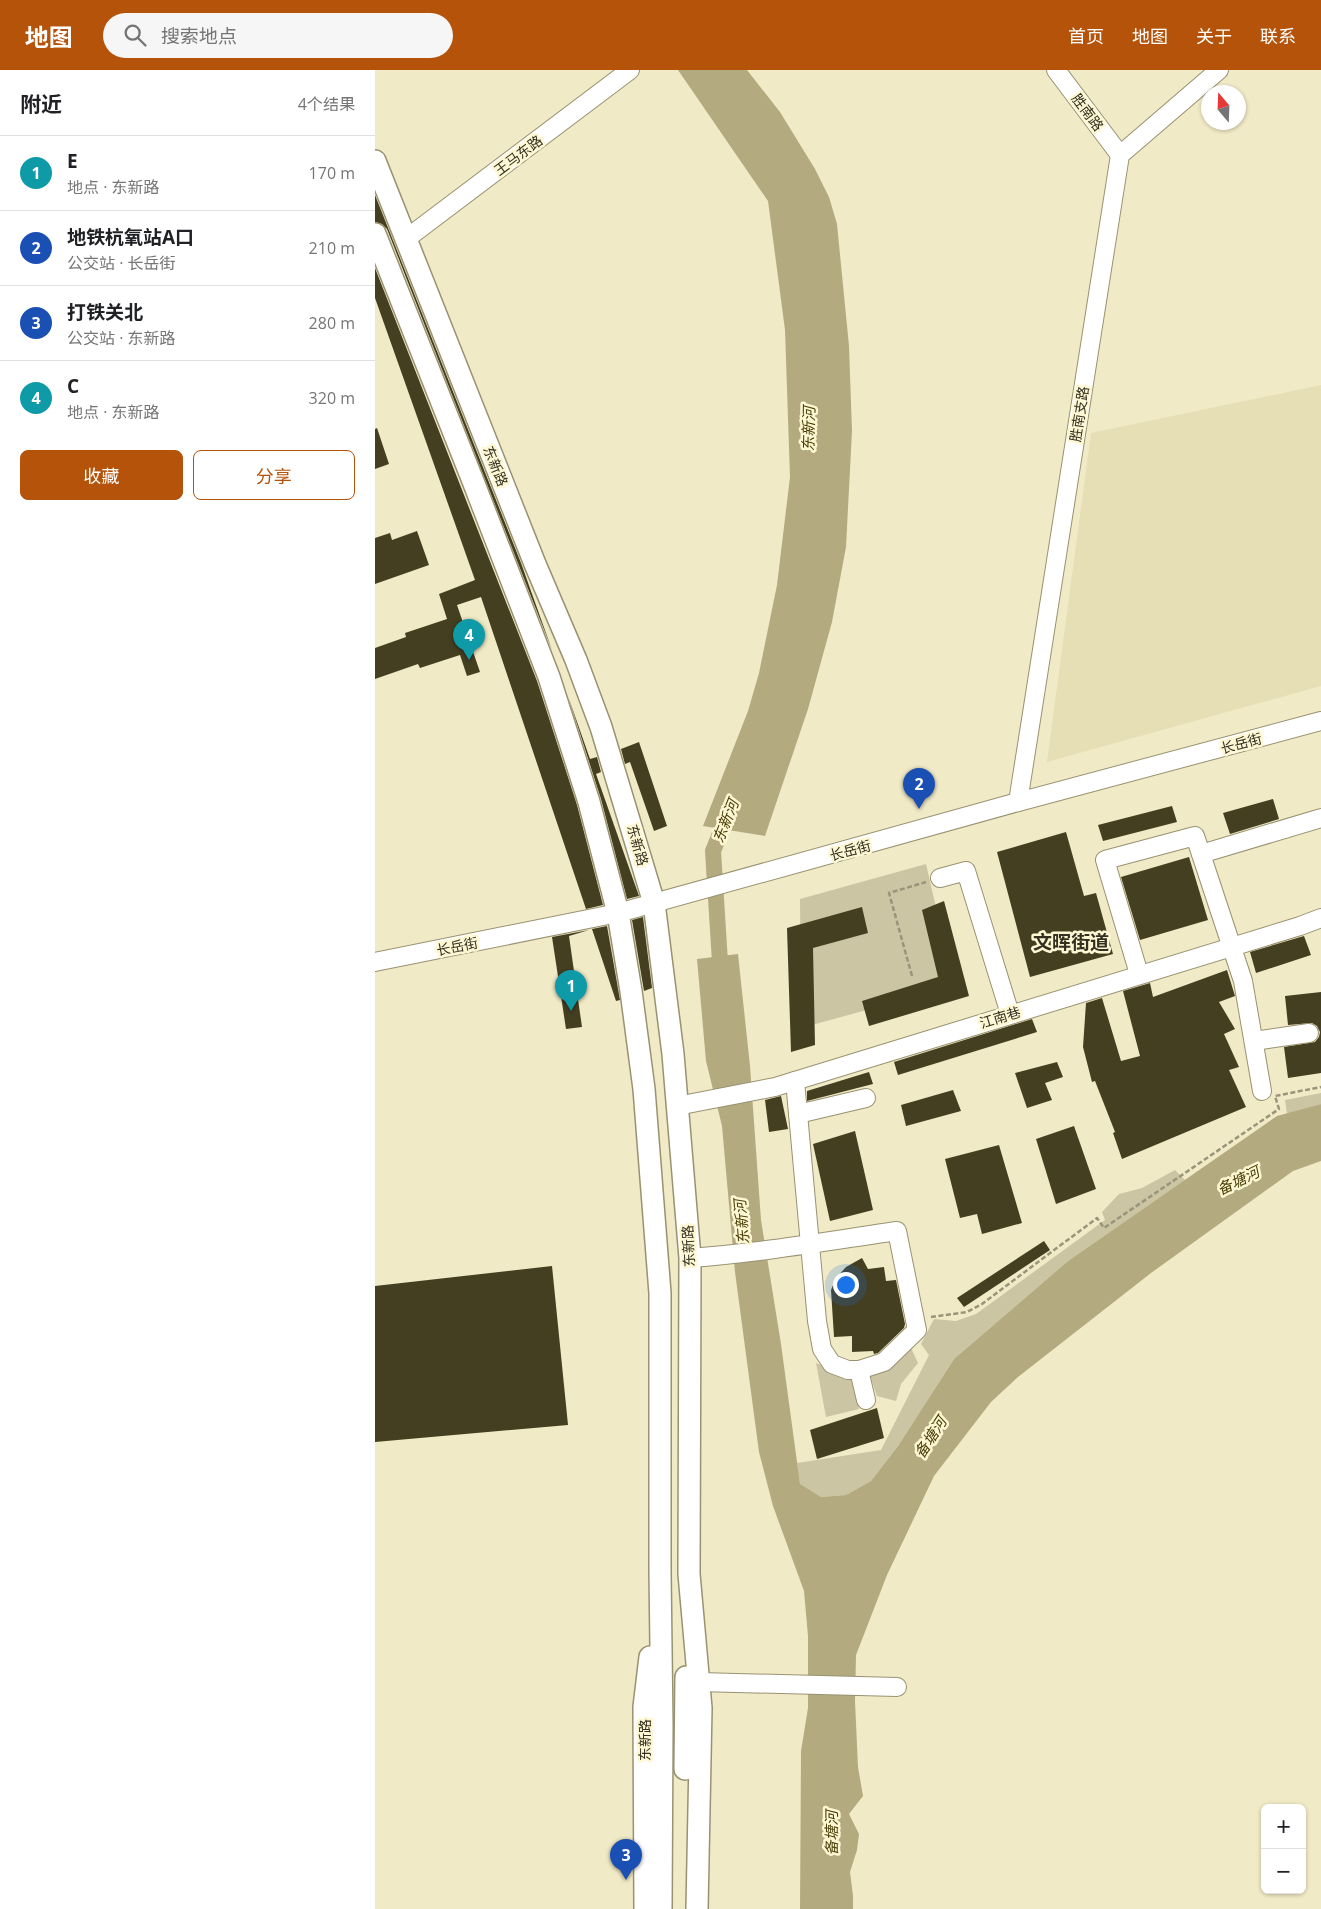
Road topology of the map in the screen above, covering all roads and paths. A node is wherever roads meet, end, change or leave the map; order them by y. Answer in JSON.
{"nodes":[{"id":1,"x":630,"y":70,"type":"edge"},
{"id":2,"x":1056,"y":70,"type":"edge"},
{"id":3,"x":1219,"y":70,"type":"edge"},
{"id":4,"x":1120,"y":155,"type":"junction"},
{"id":5,"x":375,"y":162,"type":"edge"},
{"id":6,"x":375,"y":234,"type":"edge"},
{"id":7,"x":406,"y":239,"type":"junction"},
{"id":8,"x":379,"y":258,"type":"edge"},
{"id":9,"x":1321,"y":721,"type":"edge"},
{"id":10,"x":1018,"y":802,"type":"junction"},
{"id":11,"x":1321,"y":818,"type":"edge"},
{"id":12,"x":1201,"y":854,"type":"junction"},
{"id":13,"x":940,"y":878,"type":"joint"},
{"id":14,"x":654,"y":903,"type":"junction"},
{"id":15,"x":618,"y":913,"type":"junction"},
{"id":16,"x":1321,"y":918,"type":"edge"},
{"id":17,"x":1232,"y":947,"type":"junction"},
{"id":18,"x":375,"y":962,"type":"edge"},
{"id":19,"x":1139,"y":974,"type":"junction"},
{"id":20,"x":912,"y":976,"type":"dead end"},
{"id":21,"x":1009,"y":1014,"type":"junction"},
{"id":22,"x":1309,"y":1033,"type":"dead end"},
{"id":23,"x":1254,"y":1041,"type":"junction"},
{"id":24,"x":795,"y":1081,"type":"junction"},
{"id":25,"x":1321,"y":1087,"type":"edge"},
{"id":26,"x":1263,"y":1091,"type":"dead end"},
{"id":27,"x":866,"y":1098,"type":"dead end"},
{"id":28,"x":677,"y":1106,"type":"junction"},
{"id":29,"x":798,"y":1114,"type":"junction"},
{"id":30,"x":810,"y":1243,"type":"junction"},
{"id":31,"x":689,"y":1258,"type":"junction"},
{"id":32,"x":915,"y":1320,"type":"junction"},
{"id":33,"x":859,"y":1370,"type":"junction"},
{"id":34,"x":866,"y":1400,"type":"dead end"},
{"id":35,"x":660,"y":1572,"type":"junction"},
{"id":36,"x":689,"y":1574,"type":"junction"},
{"id":37,"x":699,"y":1682,"type":"junction"},
{"id":38,"x":897,"y":1687,"type":"dead end"},
{"id":39,"x":645,"y":1909,"type":"edge"},
{"id":40,"x":661,"y":1909,"type":"edge"},
{"id":41,"x":684,"y":1909,"type":"edge"},
{"id":42,"x":697,"y":1909,"type":"edge"}],
"edges":[{"from":1,"to":7,"type":"street","name":"王马东路"},
{"from":2,"to":4,"type":"street","name":"胜南路"},
{"from":3,"to":4,"type":"street"},
{"from":4,"to":10,"type":"street","name":"胜南支路"},
{"from":5,"to":7,"type":"main road","name":"东新路"},
{"from":6,"to":8,"type":"main road","name":"东新路"},
{"from":7,"to":14,"type":"main road","name":"东新路"},
{"from":8,"to":15,"type":"main road","name":"东新路"},
{"from":9,"to":10,"type":"street","name":"长岳街"},
{"from":10,"to":14,"type":"street","name":"长岳街"},
{"from":11,"to":12,"type":"street"},
{"from":12,"to":17,"type":"street"},
{"from":12,"to":19,"type":"street"},
{"from":13,"to":20,"type":"path"},
{"from":13,"to":21,"type":"street"},
{"from":14,"to":15,"type":"street","name":"长岳街"},
{"from":14,"to":28,"type":"main road","name":"东新路"},
{"from":15,"to":18,"type":"street","name":"长岳街"},
{"from":15,"to":35,"type":"main road","name":"东新路"},
{"from":16,"to":17,"type":"street","name":"江南巷"},
{"from":17,"to":19,"type":"street","name":"江南巷"},
{"from":17,"to":23,"type":"street"},
{"from":19,"to":21,"type":"street","name":"江南巷"},
{"from":21,"to":24,"type":"street","name":"江南巷"},
{"from":22,"to":23,"type":"street"},
{"from":23,"to":26,"type":"street"},
{"from":24,"to":28,"type":"street","name":"江南巷"},
{"from":24,"to":29,"type":"street"},
{"from":25,"to":32,"type":"path"},
{"from":27,"to":29,"type":"street"},
{"from":28,"to":31,"type":"main road","name":"东新路"},
{"from":29,"to":30,"type":"street"},
{"from":30,"to":31,"type":"street"},
{"from":30,"to":32,"type":"street"},
{"from":30,"to":33,"type":"street"},
{"from":31,"to":36,"type":"main road","name":"东新路"},
{"from":32,"to":33,"type":"street"},
{"from":33,"to":34,"type":"street"},
{"from":35,"to":39,"type":"main road","name":"东新路"},
{"from":35,"to":40,"type":"main road","name":"东新路"},
{"from":36,"to":37,"type":"main road","name":"东新路"},
{"from":36,"to":41,"type":"main road","name":"东新路"},
{"from":37,"to":38,"type":"street"},
{"from":37,"to":42,"type":"main road","name":"东新路"}]}
